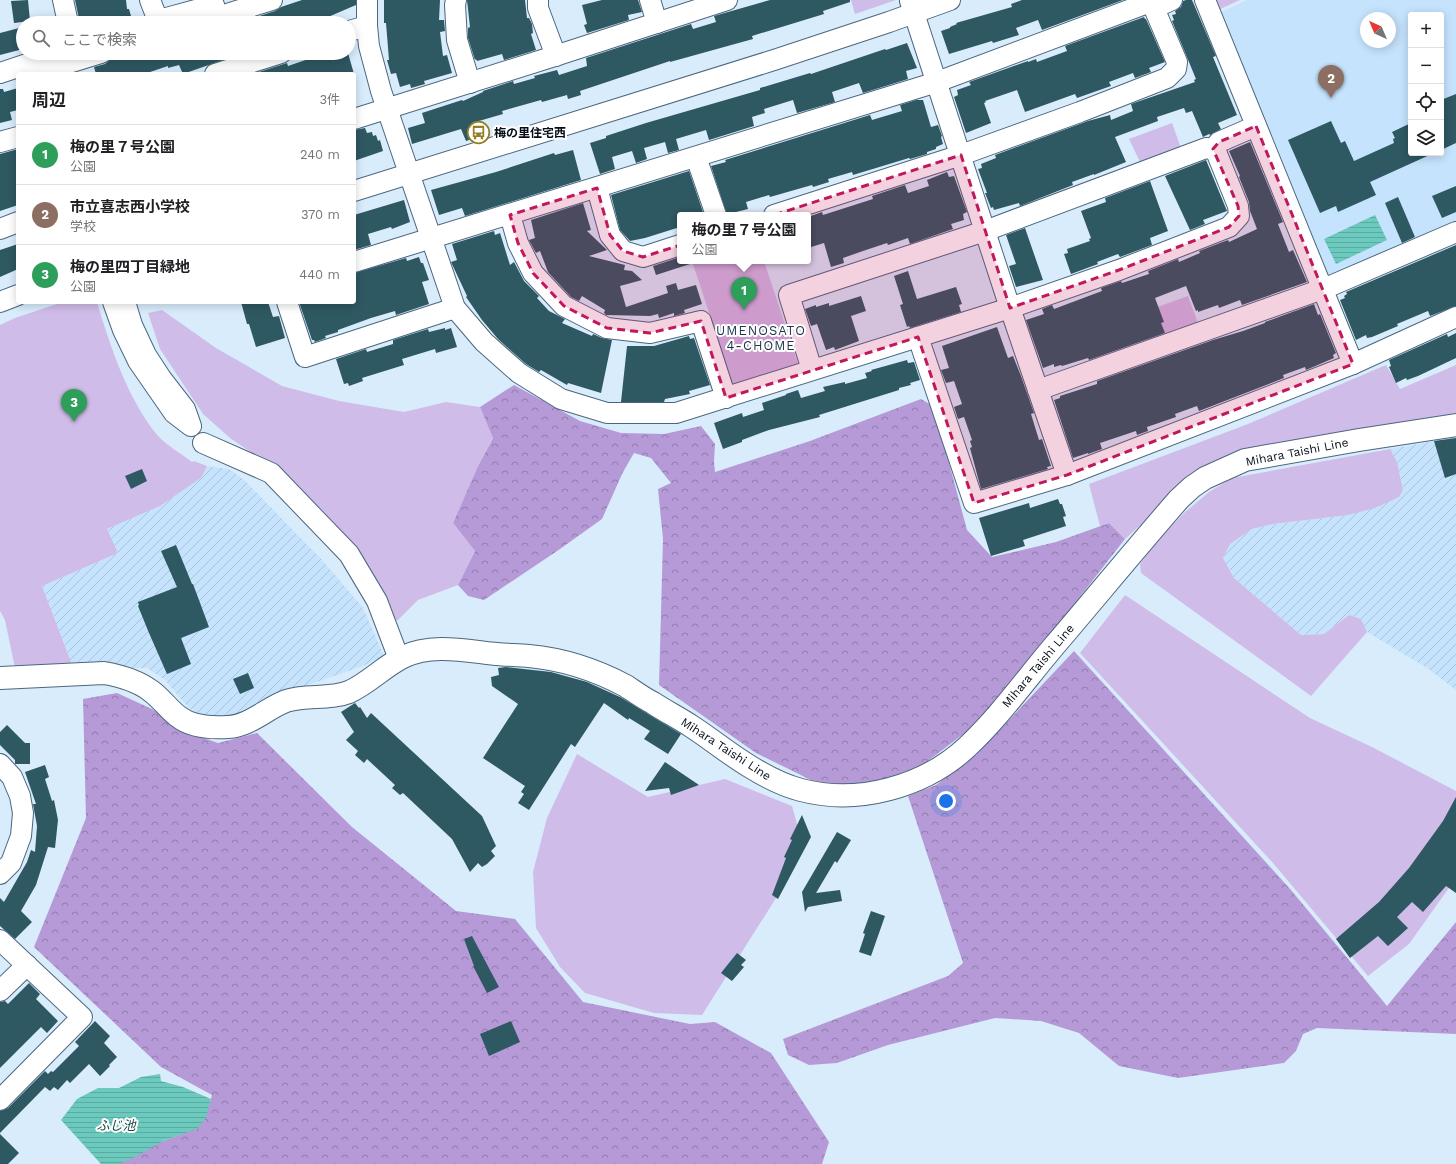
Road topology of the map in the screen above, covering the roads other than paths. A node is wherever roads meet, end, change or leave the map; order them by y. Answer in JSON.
{"nodes":[{"id":1,"x":63,"y":0,"type":"edge"},
{"id":2,"x":150,"y":0,"type":"edge"},
{"id":3,"x":272,"y":0,"type":"edge"},
{"id":4,"x":367,"y":0,"type":"edge"},
{"id":5,"x":456,"y":0,"type":"edge"},
{"id":6,"x":538,"y":0,"type":"edge"},
{"id":7,"x":650,"y":0,"type":"edge"},
{"id":8,"x":727,"y":0,"type":"edge"},
{"id":9,"x":950,"y":0,"type":"edge"},
{"id":10,"x":1172,"y":0,"type":"edge"},
{"id":11,"x":1204,"y":0,"type":"edge"},
{"id":12,"x":238,"y":3,"type":"edge"},
{"id":13,"x":912,"y":6,"type":"edge"},
{"id":14,"x":1154,"y":8,"type":"junction"},
{"id":15,"x":66,"y":16,"type":"edge"},
{"id":16,"x":157,"y":16,"type":"edge"},
{"id":17,"x":184,"y":16,"type":"edge"},
{"id":18,"x":212,"y":16,"type":"edge"},
{"id":19,"x":657,"y":23,"type":"junction"},
{"id":20,"x":358,"y":28,"type":"edge"},
{"id":21,"x":556,"y":56,"type":"junction"},
{"id":22,"x":38,"y":60,"type":"edge"},
{"id":23,"x":259,"y":60,"type":"edge"},
{"id":24,"x":80,"y":62,"type":"edge"},
{"id":25,"x":41,"y":72,"type":"edge"},
{"id":26,"x":221,"y":72,"type":"edge"},
{"id":27,"x":0,"y":73,"type":"edge"},
{"id":28,"x":16,"y":80,"type":"edge"},
{"id":29,"x":937,"y":82,"type":"junction"},
{"id":30,"x":470,"y":83,"type":"junction"},
{"id":31,"x":0,"y":84,"type":"edge"},
{"id":32,"x":387,"y":108,"type":"junction"},
{"id":33,"x":356,"y":118,"type":"edge"},
{"id":34,"x":1256,"y":126,"type":"junction"},
{"id":35,"x":16,"y":138,"type":"edge"},
{"id":36,"x":0,"y":142,"type":"edge"},
{"id":37,"x":1213,"y":149,"type":"junction"},
{"id":38,"x":961,"y":155,"type":"junction"},
{"id":39,"x":696,"y":157,"type":"junction"},
{"id":40,"x":410,"y":174,"type":"junction"},
{"id":41,"x":597,"y":188,"type":"junction"},
{"id":42,"x":356,"y":190,"type":"edge"},
{"id":43,"x":715,"y":212,"type":"edge"},
{"id":44,"x":783,"y":212,"type":"edge"},
{"id":45,"x":510,"y":215,"type":"junction"},
{"id":46,"x":16,"y":223,"type":"edge"},
{"id":47,"x":0,"y":229,"type":"edge"},
{"id":48,"x":985,"y":231,"type":"junction"},
{"id":49,"x":1456,"y":232,"type":"edge"},
{"id":50,"x":432,"y":239,"type":"junction"},
{"id":51,"x":677,"y":246,"type":"edge"},
{"id":52,"x":356,"y":261,"type":"edge"},
{"id":53,"x":1323,"y":289,"type":"junction"},
{"id":54,"x":16,"y":296,"type":"edge"},
{"id":55,"x":0,"y":302,"type":"edge"},
{"id":56,"x":114,"y":304,"type":"edge"},
{"id":57,"x":126,"y":304,"type":"edge"},
{"id":58,"x":288,"y":304,"type":"edge"},
{"id":59,"x":455,"y":308,"type":"junction"},
{"id":60,"x":1010,"y":308,"type":"junction"},
{"id":61,"x":1456,"y":317,"type":"edge"},
{"id":62,"x":918,"y":337,"type":"junction"},
{"id":63,"x":1354,"y":364,"type":"junction"},
{"id":64,"x":812,"y":370,"type":"junction"},
{"id":65,"x":1038,"y":390,"type":"junction"},
{"id":66,"x":726,"y":398,"type":"junction"},
{"id":67,"x":1456,"y":425,"type":"edge"},
{"id":68,"x":203,"y":443,"type":"dead end"},
{"id":69,"x":1067,"y":475,"type":"junction"},
{"id":70,"x":399,"y":659,"type":"junction"},
{"id":71,"x":0,"y":678,"type":"edge"},
{"id":72,"x":0,"y":764,"type":"edge"},
{"id":73,"x":0,"y":874,"type":"edge"},
{"id":74,"x":0,"y":940,"type":"edge"},
{"id":75,"x":26,"y":965,"type":"junction"},
{"id":76,"x":0,"y":991,"type":"edge"},
{"id":77,"x":0,"y":1100,"type":"edge"}],
"edges":[{"from":1,"to":15,"type":"street"},
{"from":2,"to":16,"type":"street"},
{"from":3,"to":12,"type":"street"},
{"from":4,"to":20,"type":"street"},
{"from":5,"to":30,"type":"street"},
{"from":6,"to":21,"type":"street"},
{"from":7,"to":19,"type":"street"},
{"from":8,"to":19,"type":"street"},
{"from":9,"to":13,"type":"street"},
{"from":10,"to":14,"type":"street"},
{"from":11,"to":34,"type":"street"},
{"from":12,"to":17,"type":"street"},
{"from":12,"to":18,"type":"street"},
{"from":13,"to":29,"type":"street"},
{"from":13,"to":40,"type":"street"},
{"from":14,"to":29,"type":"street"},
{"from":14,"to":38,"type":"street"},
{"from":19,"to":21,"type":"street"},
{"from":20,"to":32,"type":"street"},
{"from":21,"to":30,"type":"street"},
{"from":22,"to":27,"type":"street"},
{"from":23,"to":26,"type":"street"},
{"from":24,"to":25,"type":"street"},
{"from":28,"to":31,"type":"street"},
{"from":29,"to":38,"type":"street"},
{"from":29,"to":39,"type":"street"},
{"from":30,"to":32,"type":"street"},
{"from":32,"to":33,"type":"street"},
{"from":32,"to":40,"type":"street"},
{"from":34,"to":37,"type":"street"},
{"from":34,"to":53,"type":"street"},
{"from":35,"to":36,"type":"street"},
{"from":37,"to":48,"type":"street"},
{"from":37,"to":60,"type":"street"},
{"from":38,"to":44,"type":"street"},
{"from":38,"to":48,"type":"street"},
{"from":39,"to":41,"type":"street"},
{"from":39,"to":43,"type":"street"},
{"from":40,"to":42,"type":"street"},
{"from":40,"to":50,"type":"street"},
{"from":41,"to":45,"type":"street"},
{"from":41,"to":51,"type":"street"},
{"from":45,"to":50,"type":"street"},
{"from":45,"to":66,"type":"street"},
{"from":46,"to":47,"type":"street"},
{"from":48,"to":60,"type":"street"},
{"from":48,"to":64,"type":"street"},
{"from":49,"to":53,"type":"street"},
{"from":50,"to":52,"type":"street"},
{"from":50,"to":59,"type":"street"},
{"from":53,"to":63,"type":"street"},
{"from":53,"to":65,"type":"street"},
{"from":54,"to":55,"type":"street"},
{"from":56,"to":57,"type":"street"},
{"from":58,"to":59,"type":"street"},
{"from":59,"to":66,"type":"street"},
{"from":60,"to":62,"type":"street"},
{"from":60,"to":65,"type":"street"},
{"from":61,"to":63,"type":"street"},
{"from":62,"to":64,"type":"street"},
{"from":62,"to":69,"type":"street"},
{"from":63,"to":69,"type":"street"},
{"from":64,"to":66,"type":"street"},
{"from":65,"to":69,"type":"street"},
{"from":67,"to":70,"type":"main road","name":"Mihara Taishi Line"},
{"from":68,"to":70,"type":"street"},
{"from":70,"to":71,"type":"main road","name":"Mihara Taishi Line"},
{"from":72,"to":73,"type":"street"},
{"from":74,"to":75,"type":"street"},
{"from":75,"to":76,"type":"street"},
{"from":75,"to":77,"type":"street"}]}
